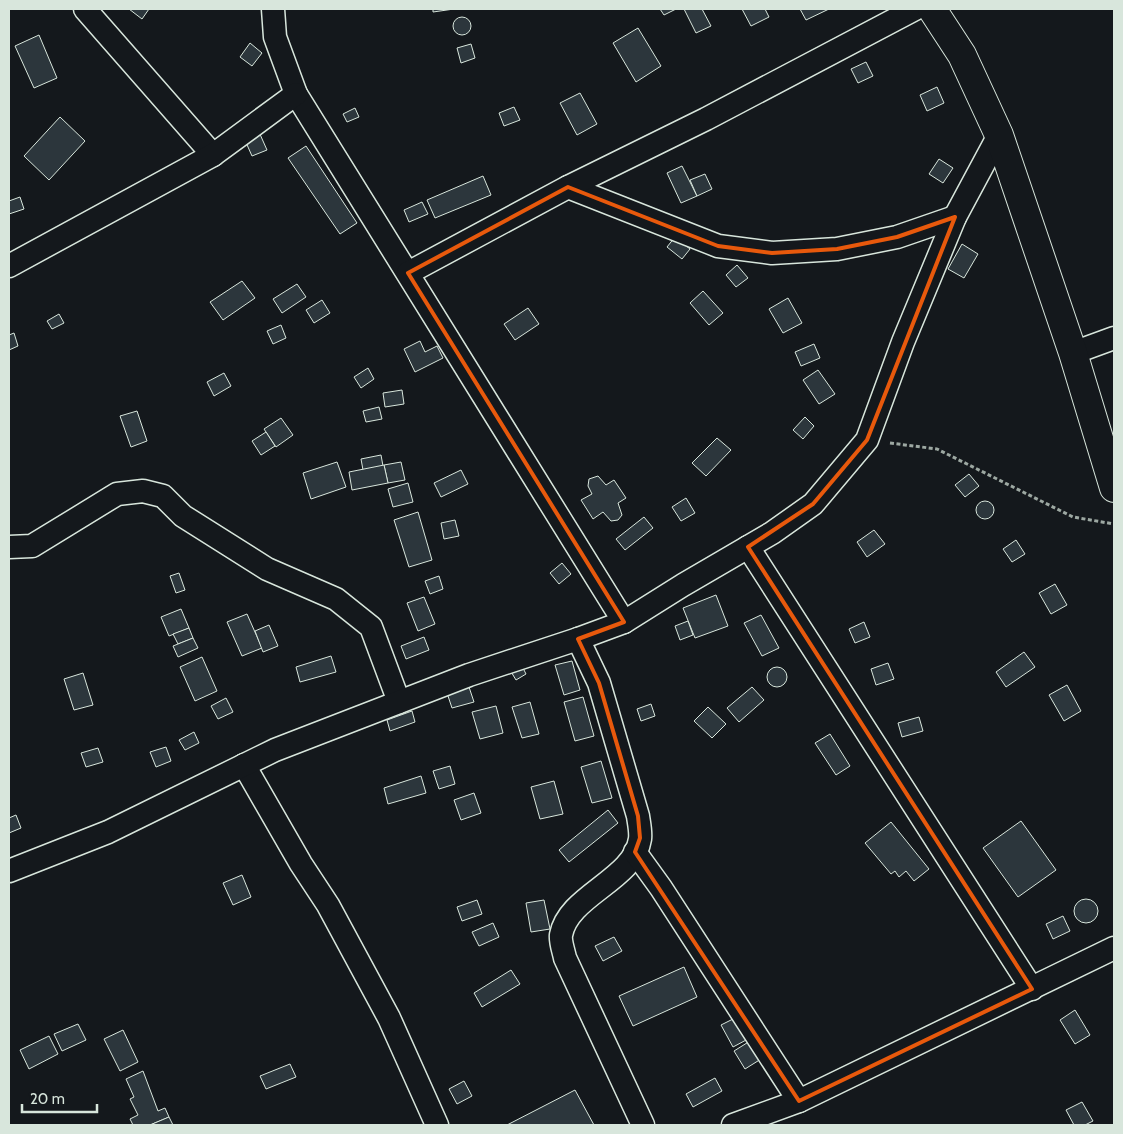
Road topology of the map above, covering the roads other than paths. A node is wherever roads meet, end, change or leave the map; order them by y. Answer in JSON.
{"nodes":[{"id":1,"x":85,"y":9,"type":"edge"},
{"id":2,"x":273,"y":9,"type":"edge"},
{"id":3,"x":915,"y":9,"type":"edge"},
{"id":4,"x":932,"y":9,"type":"edge"},
{"id":5,"x":296,"y":94,"type":"junction"},
{"id":6,"x":999,"y":135,"type":"junction"},
{"id":7,"x":213,"y":155,"type":"junction"},
{"id":8,"x":568,"y":187,"type":"junction"},
{"id":9,"x":954,"y":217,"type":"junction"},
{"id":10,"x":9,"y":266,"type":"edge"},
{"id":11,"x":408,"y":273,"type":"junction"},
{"id":12,"x":1114,"y":338,"type":"edge"},
{"id":13,"x":1073,"y":353,"type":"junction"},
{"id":14,"x":1114,"y":488,"type":"edge"},
{"id":15,"x":9,"y":547,"type":"edge"},
{"id":16,"x":748,"y":547,"type":"junction"},
{"id":17,"x":624,"y":622,"type":"junction"},
{"id":18,"x":578,"y":640,"type":"junction"},
{"id":19,"x":399,"y":702,"type":"junction"},
{"id":20,"x":244,"y":765,"type":"junction"},
{"id":21,"x":635,"y":852,"type":"junction"},
{"id":22,"x":9,"y":871,"type":"edge"},
{"id":23,"x":1114,"y":948,"type":"edge"},
{"id":24,"x":1032,"y":989,"type":"junction"},
{"id":25,"x":799,"y":1101,"type":"junction"},
{"id":26,"x":437,"y":1125,"type":"edge"},
{"id":27,"x":642,"y":1125,"type":"edge"},
{"id":28,"x":733,"y":1125,"type":"edge"}],
"edges":[{"from":1,"to":7,"type":"street"},
{"from":2,"to":5,"type":"street"},
{"from":3,"to":8,"type":"street"},
{"from":4,"to":6,"type":"street"},
{"from":5,"to":7,"type":"street"},
{"from":5,"to":11,"type":"street"},
{"from":6,"to":9,"type":"street"},
{"from":6,"to":13,"type":"street"},
{"from":7,"to":10,"type":"street"},
{"from":8,"to":9,"type":"street"},
{"from":8,"to":11,"type":"street"},
{"from":9,"to":16,"type":"street"},
{"from":11,"to":17,"type":"street"},
{"from":12,"to":13,"type":"street"},
{"from":13,"to":14,"type":"street"},
{"from":15,"to":19,"type":"street"},
{"from":16,"to":17,"type":"street"},
{"from":16,"to":24,"type":"street"},
{"from":17,"to":18,"type":"street"},
{"from":18,"to":19,"type":"street"},
{"from":18,"to":21,"type":"street"},
{"from":19,"to":20,"type":"street"},
{"from":20,"to":22,"type":"street"},
{"from":20,"to":26,"type":"street"},
{"from":21,"to":25,"type":"street"},
{"from":21,"to":27,"type":"street"},
{"from":23,"to":24,"type":"street"},
{"from":24,"to":25,"type":"street"},
{"from":25,"to":28,"type":"street"}]}
